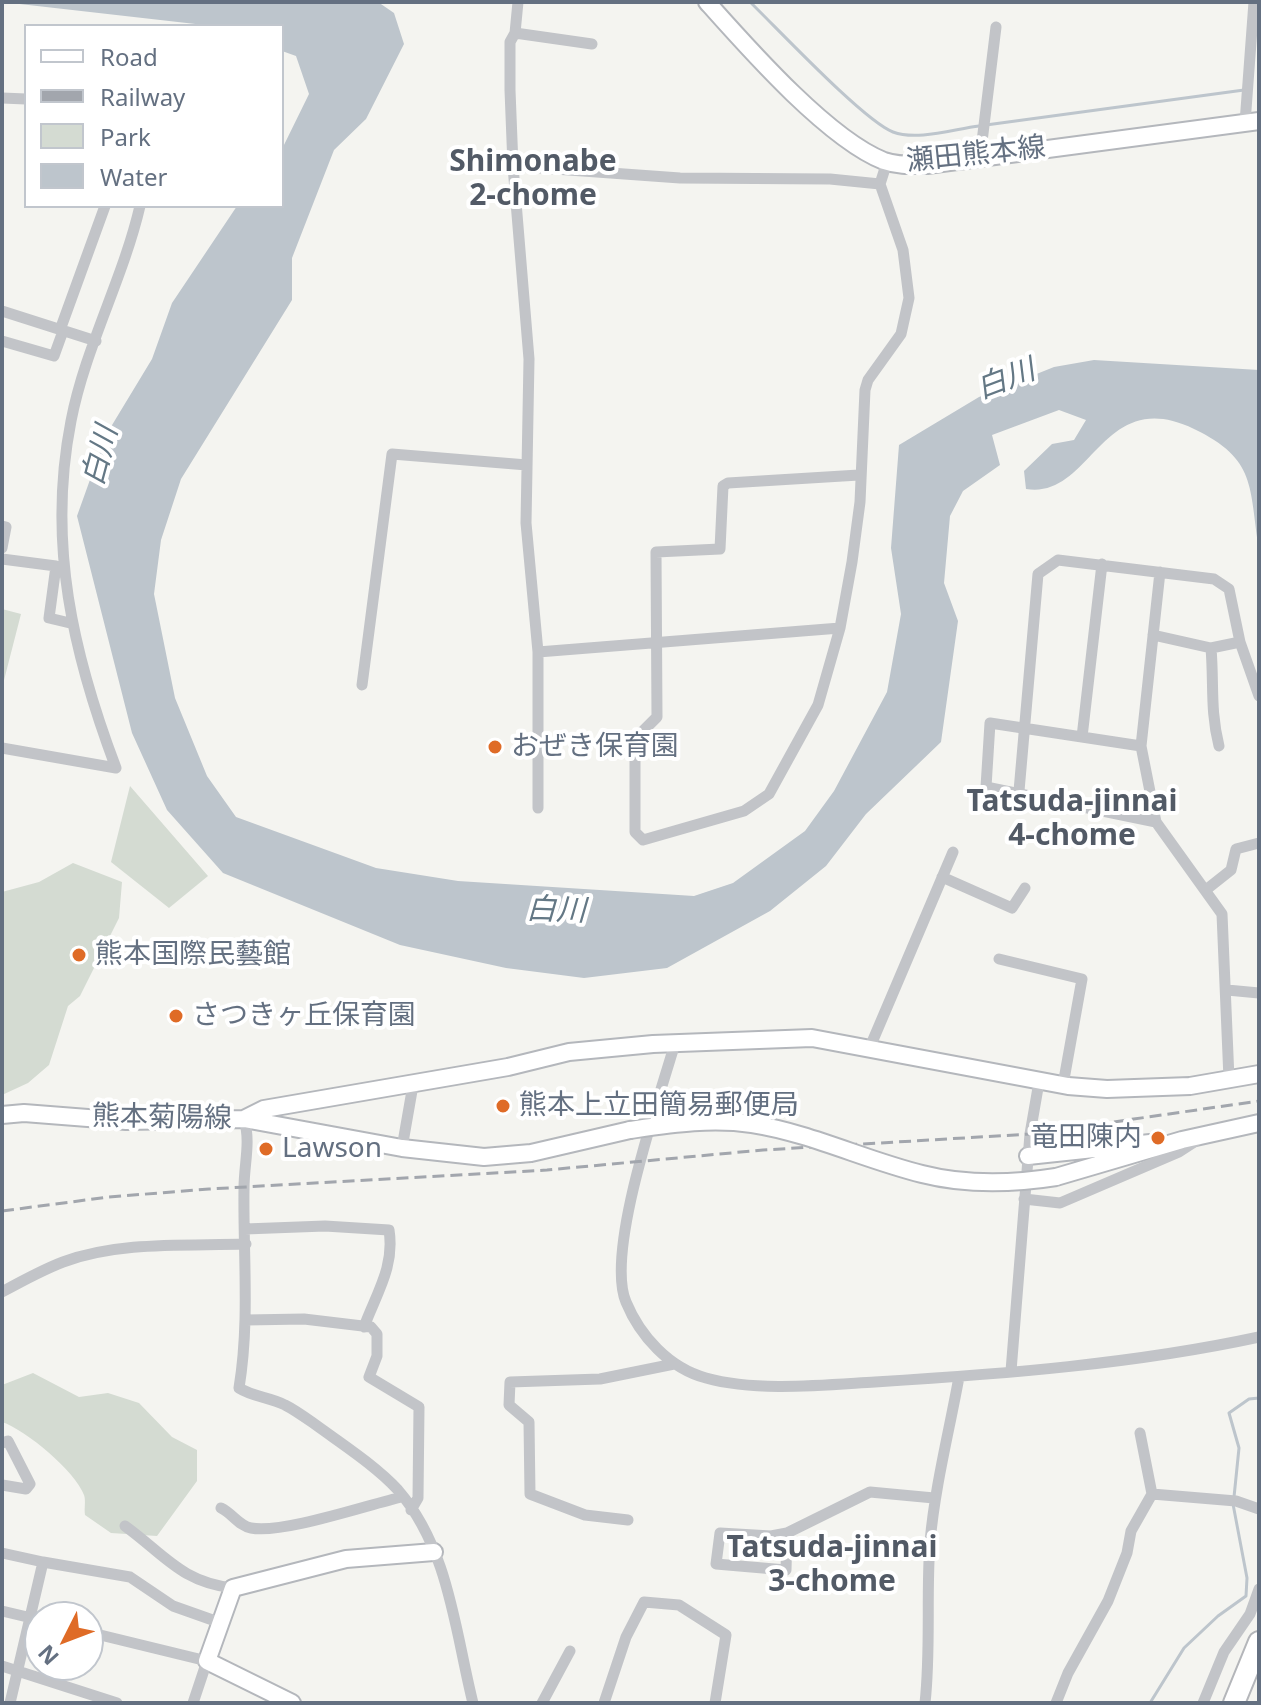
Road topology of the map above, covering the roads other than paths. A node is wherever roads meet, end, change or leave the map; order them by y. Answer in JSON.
{"nodes":[{"id":1,"x":518,"y":2,"type":"edge"},
{"id":2,"x":707,"y":2,"type":"edge"},
{"id":3,"x":1254,"y":2,"type":"edge"},
{"id":4,"x":996,"y":27,"type":"dead end"},
{"id":5,"x":515,"y":33,"type":"junction"},
{"id":6,"x":592,"y":44,"type":"dead end"},
{"id":7,"x":2,"y":98,"type":"edge"},
{"id":8,"x":24,"y":99,"type":"edge"},
{"id":9,"x":1252,"y":122,"type":"edge"},
{"id":10,"x":980,"y":158,"type":"junction"},
{"id":11,"x":887,"y":162,"type":"junction"},
{"id":12,"x":513,"y":166,"type":"junction"},
{"id":13,"x":880,"y":184,"type":"junction"},
{"id":14,"x":104,"y":208,"type":"edge"},
{"id":15,"x":139,"y":208,"type":"edge"},
{"id":16,"x":2,"y":311,"type":"edge"},
{"id":17,"x":61,"y":330,"type":"junction"},
{"id":18,"x":2,"y":341,"type":"edge"},
{"id":19,"x":96,"y":341,"type":"junction"},
{"id":20,"x":527,"y":465,"type":"junction"},
{"id":21,"x":859,"y":475,"type":"junction"},
{"id":22,"x":2,"y":526,"type":"edge"},
{"id":23,"x":2,"y":548,"type":"edge"},
{"id":24,"x":2,"y":559,"type":"edge"},
{"id":25,"x":1102,"y":564,"type":"junction"},
{"id":26,"x":1160,"y":572,"type":"junction"},
{"id":27,"x":70,"y":623,"type":"junction"},
{"id":28,"x":840,"y":628,"type":"junction"},
{"id":29,"x":1153,"y":635,"type":"junction"},
{"id":30,"x":1240,"y":642,"type":"junction"},
{"id":31,"x":659,"y":643,"type":"junction"},
{"id":32,"x":1211,"y":648,"type":"junction"},
{"id":33,"x":538,"y":652,"type":"junction"},
{"id":34,"x":362,"y":685,"type":"dead end"},
{"id":35,"x":1259,"y":696,"type":"edge"},
{"id":36,"x":1025,"y":728,"type":"junction"},
{"id":37,"x":1082,"y":737,"type":"junction"},
{"id":38,"x":1141,"y":746,"type":"junction"},
{"id":39,"x":1219,"y":746,"type":"dead end"},
{"id":40,"x":2,"y":748,"type":"edge"},
{"id":41,"x":1019,"y":791,"type":"junction"},
{"id":42,"x":538,"y":808,"type":"dead end"},
{"id":43,"x":1156,"y":822,"type":"junction"},
{"id":44,"x":1259,"y":843,"type":"edge"},
{"id":45,"x":953,"y":852,"type":"dead end"},
{"id":46,"x":942,"y":877,"type":"junction"},
{"id":47,"x":1025,"y":888,"type":"dead end"},
{"id":48,"x":1207,"y":889,"type":"junction"},
{"id":49,"x":999,"y":959,"type":"dead end"},
{"id":50,"x":1227,"y":990,"type":"junction"},
{"id":51,"x":1259,"y":993,"type":"edge"},
{"id":52,"x":675,"y":1043,"type":"junction"},
{"id":53,"x":870,"y":1047,"type":"junction"},
{"id":54,"x":1259,"y":1074,"type":"edge"},
{"id":55,"x":1229,"y":1079,"type":"junction"},
{"id":56,"x":1039,"y":1082,"type":"junction"},
{"id":57,"x":413,"y":1085,"type":"junction"},
{"id":58,"x":1063,"y":1085,"type":"junction"},
{"id":59,"x":2,"y":1115,"type":"edge"},
{"id":60,"x":244,"y":1119,"type":"junction"},
{"id":61,"x":1259,"y":1123,"type":"edge"},
{"id":62,"x":1207,"y":1135,"type":"junction"},
{"id":63,"x":1182,"y":1140,"type":"junction"},
{"id":64,"x":402,"y":1148,"type":"junction"},
{"id":65,"x":1028,"y":1156,"type":"junction"},
{"id":66,"x":1024,"y":1199,"type":"junction"},
{"id":67,"x":245,"y":1229,"type":"junction"},
{"id":68,"x":246,"y":1244,"type":"junction"},
{"id":69,"x":2,"y":1292,"type":"edge"},
{"id":70,"x":246,"y":1320,"type":"junction"},
{"id":71,"x":364,"y":1327,"type":"junction"},
{"id":72,"x":1259,"y":1337,"type":"edge"},
{"id":73,"x":674,"y":1364,"type":"junction"},
{"id":74,"x":1011,"y":1371,"type":"junction"},
{"id":75,"x":959,"y":1377,"type":"junction"},
{"id":76,"x":1140,"y":1433,"type":"dead end"},
{"id":77,"x":2,"y":1443,"type":"edge"},
{"id":78,"x":2,"y":1485,"type":"edge"},
{"id":79,"x":1152,"y":1494,"type":"junction"},
{"id":80,"x":402,"y":1497,"type":"junction"},
{"id":81,"x":934,"y":1498,"type":"junction"},
{"id":82,"x":221,"y":1508,"type":"dead end"},
{"id":83,"x":1259,"y":1509,"type":"edge"},
{"id":84,"x":411,"y":1510,"type":"junction"},
{"id":85,"x":628,"y":1520,"type":"dead end"},
{"id":86,"x":125,"y":1526,"type":"dead end"},
{"id":87,"x":787,"y":1533,"type":"junction"},
{"id":88,"x":434,"y":1552,"type":"junction"},
{"id":89,"x":2,"y":1553,"type":"edge"},
{"id":90,"x":43,"y":1562,"type":"junction"},
{"id":91,"x":233,"y":1588,"type":"junction"},
{"id":92,"x":1259,"y":1589,"type":"edge"},
{"id":93,"x":37,"y":1601,"type":"edge"},
{"id":94,"x":2,"y":1611,"type":"edge"},
{"id":95,"x":24,"y":1616,"type":"edge"},
{"id":96,"x":221,"y":1623,"type":"junction"},
{"id":97,"x":104,"y":1636,"type":"edge"},
{"id":98,"x":1259,"y":1642,"type":"edge"},
{"id":99,"x":570,"y":1651,"type":"dead end"},
{"id":100,"x":24,"y":1652,"type":"edge"},
{"id":101,"x":207,"y":1661,"type":"junction"},
{"id":102,"x":2,"y":1666,"type":"edge"},
{"id":103,"x":18,"y":1670,"type":"junction"},
{"id":104,"x":1259,"y":1672,"type":"edge"},
{"id":105,"x":10,"y":1703,"type":"edge"},
{"id":106,"x":117,"y":1703,"type":"edge"},
{"id":107,"x":193,"y":1703,"type":"edge"},
{"id":108,"x":292,"y":1703,"type":"edge"},
{"id":109,"x":473,"y":1703,"type":"edge"},
{"id":110,"x":542,"y":1703,"type":"edge"},
{"id":111,"x":604,"y":1703,"type":"edge"},
{"id":112,"x":715,"y":1703,"type":"edge"},
{"id":113,"x":925,"y":1703,"type":"edge"},
{"id":114,"x":1056,"y":1703,"type":"edge"},
{"id":115,"x":1203,"y":1703,"type":"edge"},
{"id":116,"x":1234,"y":1703,"type":"edge"},
{"id":117,"x":1246,"y":1703,"type":"edge"}],
"edges":[{"from":1,"to":5,"type":"street"},
{"from":2,"to":11,"type":"main road","name":"瀬田熊本線"},
{"from":3,"to":9,"type":"street"},
{"from":4,"to":10,"type":"street"},
{"from":5,"to":6,"type":"street"},
{"from":5,"to":12,"type":"street"},
{"from":7,"to":8,"type":"street"},
{"from":9,"to":10,"type":"main road","name":"瀬田熊本線"},
{"from":10,"to":11,"type":"main road","name":"瀬田熊本線"},
{"from":11,"to":13,"type":"street"},
{"from":12,"to":13,"type":"street"},
{"from":12,"to":20,"type":"street"},
{"from":13,"to":21,"type":"street"},
{"from":14,"to":17,"type":"street"},
{"from":15,"to":19,"type":"street"},
{"from":16,"to":17,"type":"street"},
{"from":17,"to":18,"type":"street"},
{"from":17,"to":19,"type":"street"},
{"from":19,"to":27,"type":"street"},
{"from":20,"to":33,"type":"street"},
{"from":20,"to":34,"type":"street"},
{"from":21,"to":28,"type":"street"},
{"from":21,"to":31,"type":"street"},
{"from":22,"to":23,"type":"street"},
{"from":24,"to":27,"type":"street"},
{"from":25,"to":26,"type":"street"},
{"from":25,"to":36,"type":"street"},
{"from":25,"to":37,"type":"street"},
{"from":26,"to":29,"type":"street"},
{"from":26,"to":30,"type":"street"},
{"from":27,"to":40,"type":"street"},
{"from":28,"to":31,"type":"street"},
{"from":28,"to":31,"type":"street"},
{"from":29,"to":32,"type":"street"},
{"from":29,"to":38,"type":"street"},
{"from":30,"to":32,"type":"street"},
{"from":30,"to":35,"type":"street"},
{"from":31,"to":33,"type":"street"},
{"from":32,"to":39,"type":"street"},
{"from":33,"to":42,"type":"street"},
{"from":36,"to":37,"type":"street"},
{"from":36,"to":41,"type":"street"},
{"from":36,"to":41,"type":"street"},
{"from":37,"to":38,"type":"street"},
{"from":38,"to":43,"type":"street"},
{"from":41,"to":43,"type":"street"},
{"from":43,"to":48,"type":"street"},
{"from":44,"to":48,"type":"street"},
{"from":45,"to":46,"type":"street"},
{"from":46,"to":47,"type":"street"},
{"from":46,"to":53,"type":"street"},
{"from":48,"to":50,"type":"street"},
{"from":49,"to":58,"type":"street"},
{"from":50,"to":51,"type":"street"},
{"from":50,"to":55,"type":"street"},
{"from":52,"to":53,"type":"main road"},
{"from":52,"to":57,"type":"main road"},
{"from":52,"to":73,"type":"street"},
{"from":53,"to":56,"type":"main road"},
{"from":54,"to":55,"type":"main road"},
{"from":55,"to":58,"type":"main road"},
{"from":56,"to":58,"type":"main road"},
{"from":56,"to":65,"type":"street"},
{"from":57,"to":60,"type":"main road"},
{"from":57,"to":64,"type":"street"},
{"from":59,"to":60,"type":"main road","name":"熊本菊陽線"},
{"from":60,"to":64,"type":"main road","name":"熊本菊陽線"},
{"from":60,"to":67,"type":"street"},
{"from":61,"to":62,"type":"main road","name":"熊本菊陽線"},
{"from":62,"to":63,"type":"main road","name":"熊本菊陽線"},
{"from":62,"to":66,"type":"street"},
{"from":63,"to":64,"type":"main road","name":"熊本菊陽線","bridge":true},
{"from":63,"to":65,"type":"main road"},
{"from":65,"to":66,"type":"street"},
{"from":66,"to":74,"type":"street"},
{"from":67,"to":68,"type":"street"},
{"from":67,"to":71,"type":"street"},
{"from":68,"to":69,"type":"street"},
{"from":68,"to":70,"type":"street"},
{"from":70,"to":71,"type":"street"},
{"from":70,"to":80,"type":"street"},
{"from":71,"to":84,"type":"street"},
{"from":72,"to":74,"type":"street"},
{"from":73,"to":75,"type":"street"},
{"from":73,"to":85,"type":"street"},
{"from":74,"to":75,"type":"street"},
{"from":75,"to":81,"type":"street"},
{"from":76,"to":79,"type":"street"},
{"from":77,"to":78,"type":"street"},
{"from":79,"to":83,"type":"street"},
{"from":79,"to":114,"type":"street"},
{"from":80,"to":82,"type":"street"},
{"from":80,"to":84,"type":"street"},
{"from":81,"to":87,"type":"street"},
{"from":81,"to":113,"type":"street"},
{"from":84,"to":88,"type":"street"},
{"from":86,"to":91,"type":"street"},
{"from":87,"to":87,"type":"street"},
{"from":88,"to":91,"type":"main road"},
{"from":88,"to":109,"type":"street"},
{"from":89,"to":90,"type":"street"},
{"from":90,"to":93,"type":"street"},
{"from":90,"to":96,"type":"street"},
{"from":91,"to":96,"type":"main road"},
{"from":92,"to":115,"type":"street"},
{"from":94,"to":95,"type":"street"},
{"from":96,"to":101,"type":"main road"},
{"from":97,"to":101,"type":"street"},
{"from":98,"to":116,"type":"highway"},
{"from":99,"to":110,"type":"street"},
{"from":100,"to":103,"type":"street"},
{"from":101,"to":107,"type":"street"},
{"from":101,"to":108,"type":"main road"},
{"from":102,"to":103,"type":"street"},
{"from":103,"to":105,"type":"street"},
{"from":103,"to":106,"type":"street"},
{"from":104,"to":117,"type":"highway"},
{"from":111,"to":112,"type":"street"}]}
